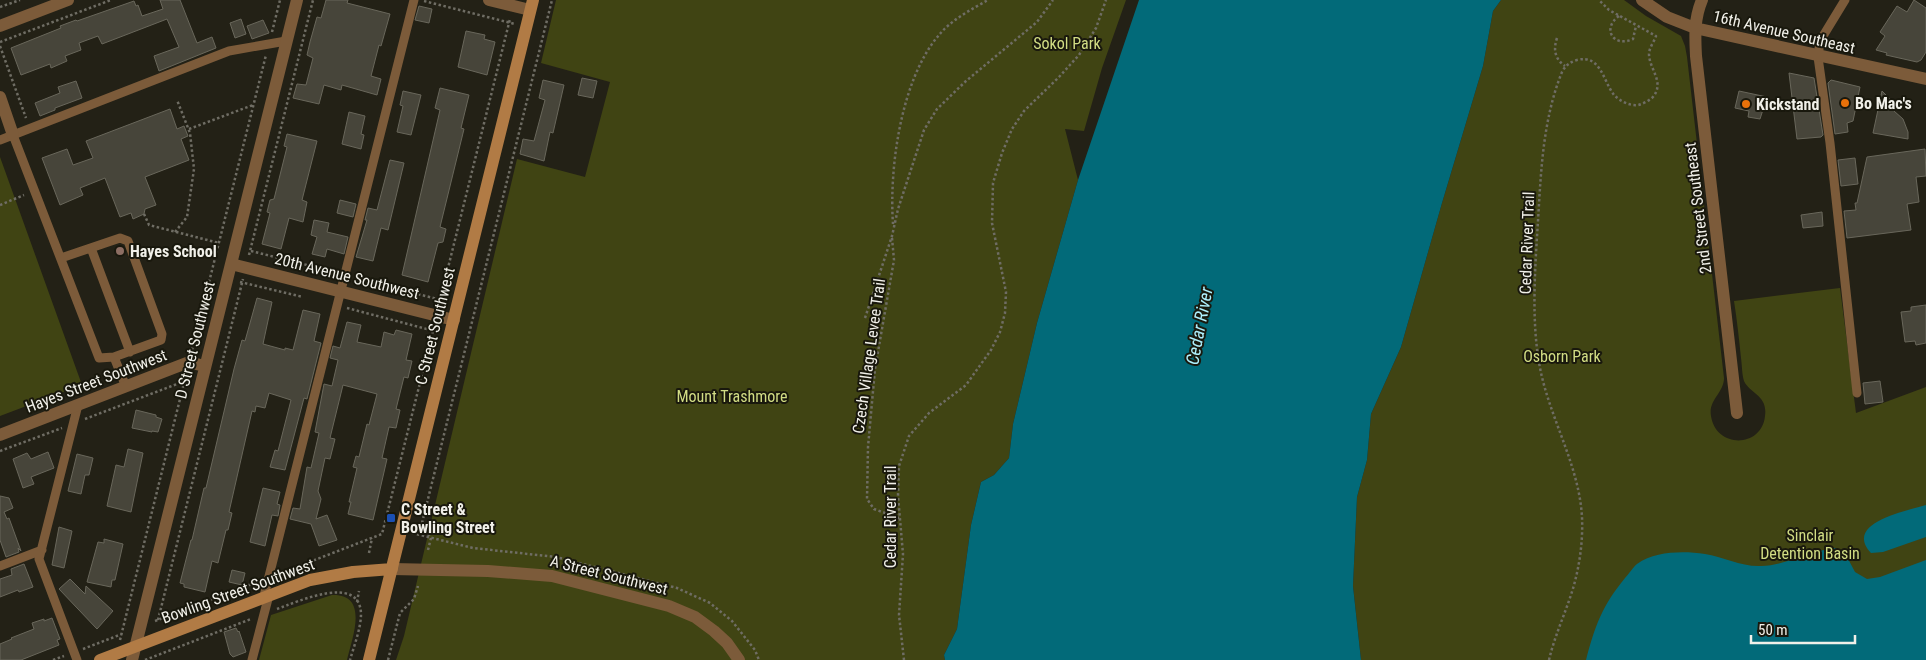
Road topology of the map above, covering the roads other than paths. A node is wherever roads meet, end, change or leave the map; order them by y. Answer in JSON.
{"nodes":[{"id":1,"x":68,"y":0,"type":"edge"},
{"id":2,"x":297,"y":0,"type":"edge"},
{"id":3,"x":414,"y":0,"type":"edge"},
{"id":4,"x":489,"y":0,"type":"edge"},
{"id":5,"x":1642,"y":0,"type":"edge"},
{"id":6,"x":1702,"y":0,"type":"edge"},
{"id":7,"x":1845,"y":0,"type":"edge"},
{"id":8,"x":504,"y":2,"type":"edge"},
{"id":9,"x":531,"y":5,"type":"edge"},
{"id":10,"x":0,"y":26,"type":"edge"},
{"id":11,"x":1695,"y":28,"type":"junction"},
{"id":12,"x":286,"y":41,"type":"junction"},
{"id":13,"x":1818,"y":57,"type":"junction"},
{"id":14,"x":1926,"y":79,"type":"edge"},
{"id":15,"x":0,"y":97,"type":"edge"},
{"id":16,"x":14,"y":135,"type":"junction"},
{"id":17,"x":0,"y":140,"type":"edge"},
{"id":18,"x":91,"y":248,"type":"junction"},
{"id":19,"x":61,"y":258,"type":"junction"},
{"id":20,"x":231,"y":264,"type":"junction"},
{"id":21,"x":342,"y":291,"type":"junction"},
{"id":22,"x":454,"y":320,"type":"junction"},
{"id":23,"x":130,"y":352,"type":"junction"},
{"id":24,"x":114,"y":357,"type":"junction"},
{"id":25,"x":204,"y":366,"type":"junction"},
{"id":26,"x":126,"y":387,"type":"junction"},
{"id":27,"x":1857,"y":393,"type":"dead end"},
{"id":28,"x":78,"y":405,"type":"junction"},
{"id":29,"x":1737,"y":413,"type":"dead end"},
{"id":30,"x":0,"y":434,"type":"edge"},
{"id":31,"x":42,"y":550,"type":"junction"},
{"id":32,"x":0,"y":566,"type":"edge"},
{"id":33,"x":392,"y":569,"type":"junction"},
{"id":34,"x":266,"y":595,"type":"junction"},
{"id":35,"x":136,"y":646,"type":"junction"},
{"id":36,"x":75,"y":656,"type":"edge"},
{"id":37,"x":100,"y":660,"type":"edge"},
{"id":38,"x":132,"y":660,"type":"edge"},
{"id":39,"x":252,"y":660,"type":"edge"},
{"id":40,"x":368,"y":660,"type":"edge"},
{"id":41,"x":739,"y":660,"type":"edge"}],
"edges":[{"from":1,"to":10,"type":"street"},
{"from":2,"to":12,"type":"street","name":"D Street Southwest"},
{"from":3,"to":21,"type":"lane"},
{"from":4,"to":8,"type":"street"},
{"from":5,"to":11,"type":"street","name":"16th Avenue Southeast"},
{"from":6,"to":11,"type":"street","name":"2nd Street Southeast"},
{"from":7,"to":13,"type":"lane"},
{"from":8,"to":9,"type":"street"},
{"from":9,"to":22,"type":"main road","name":"C Street Southwest"},
{"from":11,"to":13,"type":"street","name":"16th Avenue Southeast"},
{"from":11,"to":29,"type":"street","name":"2nd Street Southeast"},
{"from":12,"to":16,"type":"lane"},
{"from":12,"to":20,"type":"street","name":"D Street Southwest"},
{"from":13,"to":14,"type":"street","name":"16th Avenue Southeast"},
{"from":13,"to":27,"type":"lane"},
{"from":15,"to":16,"type":"street"},
{"from":16,"to":17,"type":"lane"},
{"from":16,"to":19,"type":"lane"},
{"from":18,"to":19,"type":"lane"},
{"from":18,"to":23,"type":"lane"},
{"from":18,"to":23,"type":"lane"},
{"from":19,"to":24,"type":"lane"},
{"from":20,"to":21,"type":"street","name":"20th Avenue Southwest"},
{"from":20,"to":25,"type":"street","name":"D Street Southwest"},
{"from":21,"to":22,"type":"street","name":"20th Avenue Southwest"},
{"from":21,"to":34,"type":"lane"},
{"from":22,"to":33,"type":"main road","name":"C Street Southwest"},
{"from":23,"to":24,"type":"lane"},
{"from":24,"to":26,"type":"lane"},
{"from":25,"to":26,"type":"street","name":"Hayes Street Southwest"},
{"from":25,"to":35,"type":"street","name":"D Street Southwest"},
{"from":26,"to":28,"type":"street","name":"Hayes Street Southwest"},
{"from":28,"to":30,"type":"street","name":"Hayes Street Southwest"},
{"from":28,"to":31,"type":"lane"},
{"from":31,"to":32,"type":"lane"},
{"from":31,"to":36,"type":"lane"},
{"from":33,"to":34,"type":"main road","name":"Bowling Street Southwest"},
{"from":33,"to":40,"type":"main road","name":"C Street Southwest"},
{"from":33,"to":41,"type":"street","name":"A Street Southwest"},
{"from":34,"to":35,"type":"main road","name":"Bowling Street Southwest"},
{"from":34,"to":39,"type":"lane"},
{"from":35,"to":37,"type":"main road","name":"Bowling Street Southwest"},
{"from":35,"to":38,"type":"street","name":"D Street Southwest"}]}
